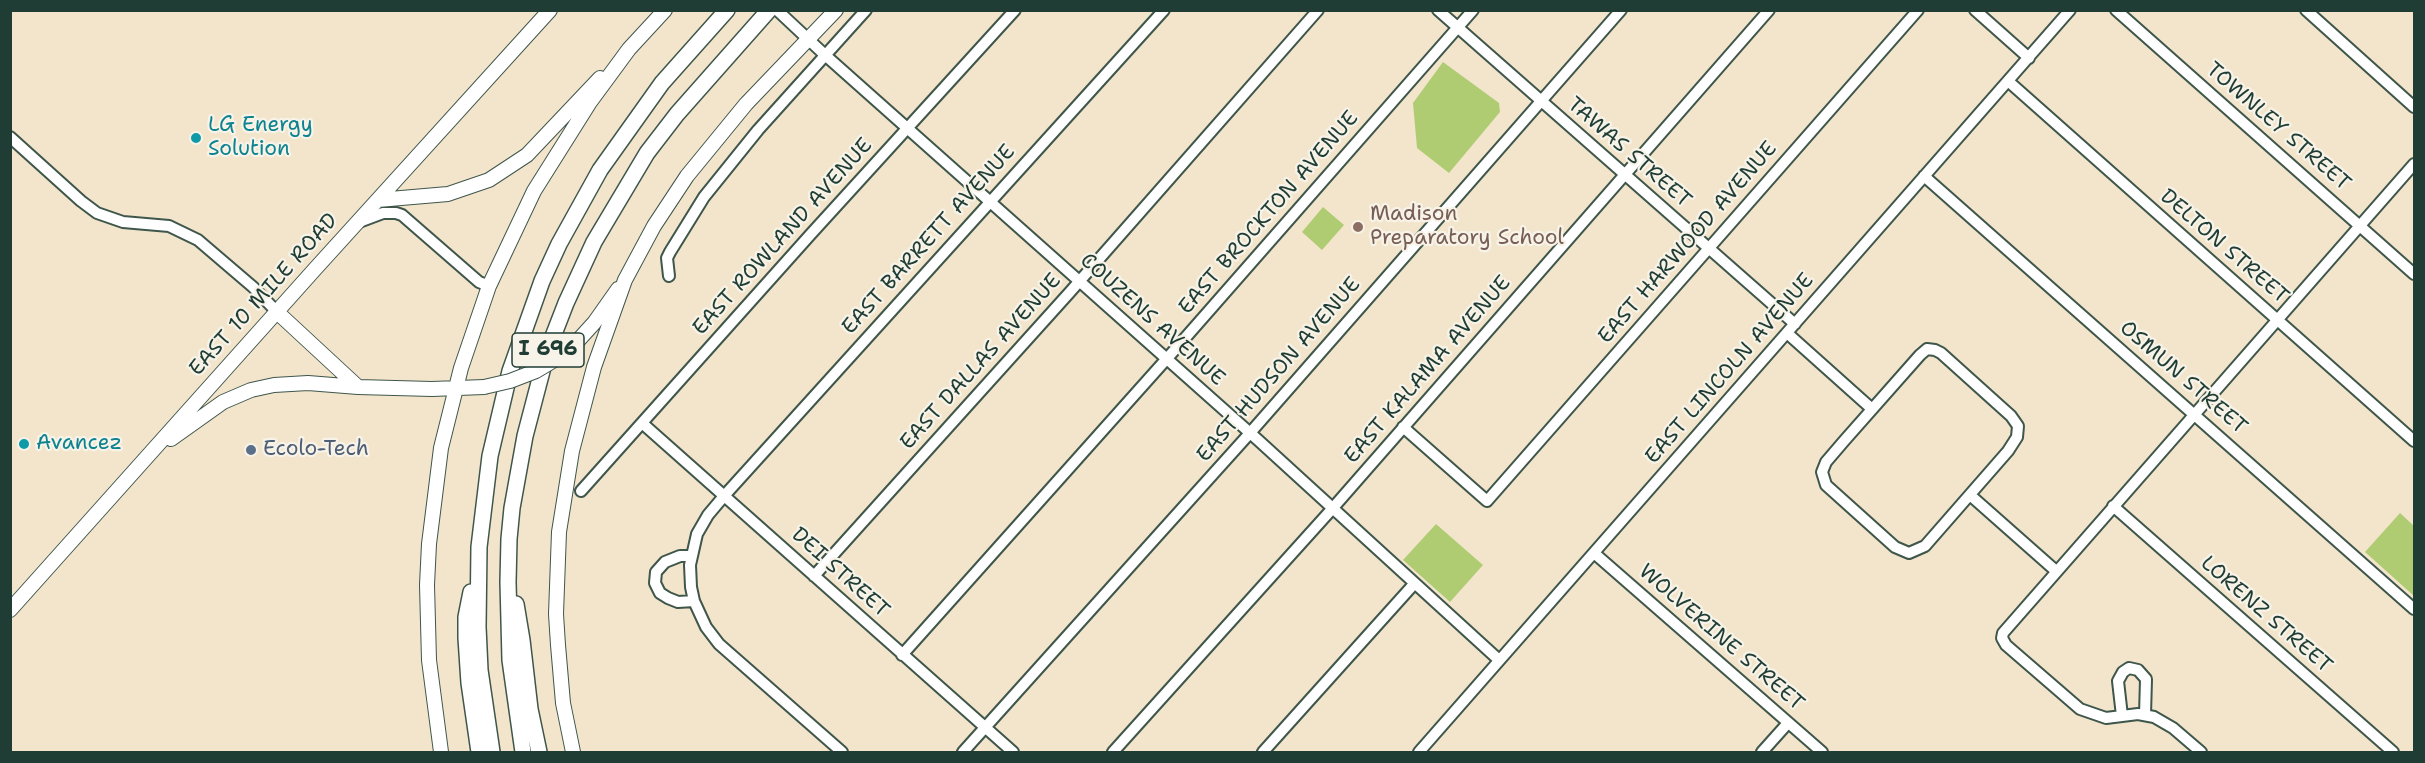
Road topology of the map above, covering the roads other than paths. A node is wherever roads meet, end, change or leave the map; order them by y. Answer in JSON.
{"nodes":[{"id":1,"x":550,"y":10,"type":"edge"},
{"id":2,"x":665,"y":10,"type":"edge"},
{"id":3,"x":727,"y":10,"type":"edge"},
{"id":4,"x":769,"y":10,"type":"edge"},
{"id":5,"x":777,"y":10,"type":"edge"},
{"id":6,"x":836,"y":10,"type":"edge"},
{"id":7,"x":866,"y":10,"type":"edge"},
{"id":8,"x":1015,"y":10,"type":"edge"},
{"id":9,"x":1164,"y":10,"type":"edge"},
{"id":10,"x":1318,"y":10,"type":"edge"},
{"id":11,"x":1438,"y":10,"type":"edge"},
{"id":12,"x":1473,"y":10,"type":"edge"},
{"id":13,"x":1621,"y":10,"type":"edge"},
{"id":14,"x":1769,"y":10,"type":"edge"},
{"id":15,"x":1918,"y":10,"type":"edge"},
{"id":16,"x":1975,"y":10,"type":"edge"},
{"id":17,"x":2070,"y":10,"type":"edge"},
{"id":18,"x":2116,"y":10,"type":"edge"},
{"id":19,"x":2306,"y":10,"type":"edge"},
{"id":20,"x":1457,"y":28,"type":"junction"},
{"id":21,"x":808,"y":40,"type":"junction"},
{"id":22,"x":629,"y":49,"type":"junction"},
{"id":23,"x":825,"y":55,"type":"junction"},
{"id":24,"x":2029,"y":58,"type":"junction"},
{"id":25,"x":2008,"y":81,"type":"junction"},
{"id":26,"x":1541,"y":102,"type":"junction"},
{"id":27,"x":2415,"y":107,"type":"edge"},
{"id":28,"x":907,"y":128,"type":"junction"},
{"id":29,"x":10,"y":137,"type":"edge"},
{"id":30,"x":2415,"y":164,"type":"edge"},
{"id":31,"x":1625,"y":175,"type":"junction"},
{"id":32,"x":1924,"y":176,"type":"junction"},
{"id":33,"x":378,"y":200,"type":"junction"},
{"id":34,"x":989,"y":201,"type":"junction"},
{"id":35,"x":357,"y":223,"type":"junction"},
{"id":36,"x":2360,"y":225,"type":"junction"},
{"id":37,"x":1708,"y":249,"type":"junction"},
{"id":38,"x":2415,"y":274,"type":"edge"},
{"id":39,"x":669,"y":276,"type":"dead end"},
{"id":40,"x":625,"y":280,"type":"junction"},
{"id":41,"x":1079,"y":281,"type":"junction"},
{"id":42,"x":489,"y":286,"type":"junction"},
{"id":43,"x":277,"y":312,"type":"junction"},
{"id":44,"x":2277,"y":319,"type":"junction"},
{"id":45,"x":1795,"y":324,"type":"junction"},
{"id":46,"x":1787,"y":333,"type":"junction"},
{"id":47,"x":1167,"y":359,"type":"junction"},
{"id":48,"x":358,"y":387,"type":"junction"},
{"id":49,"x":455,"y":389,"type":"junction"},
{"id":50,"x":1872,"y":409,"type":"junction"},
{"id":51,"x":2194,"y":414,"type":"junction"},
{"id":52,"x":642,"y":423,"type":"junction"},
{"id":53,"x":1403,"y":427,"type":"junction"},
{"id":54,"x":1250,"y":433,"type":"junction"},
{"id":55,"x":2415,"y":441,"type":"edge"},
{"id":56,"x":150,"y":455,"type":"junction"},
{"id":57,"x":581,"y":491,"type":"dead end"},
{"id":58,"x":1970,"y":495,"type":"junction"},
{"id":59,"x":724,"y":496,"type":"junction"},
{"id":60,"x":2113,"y":506,"type":"junction"},
{"id":61,"x":1332,"y":509,"type":"junction"},
{"id":62,"x":479,"y":547,"type":"junction"},
{"id":63,"x":1594,"y":553,"type":"junction"},
{"id":64,"x":692,"y":556,"type":"junction"},
{"id":65,"x":2056,"y":571,"type":"junction"},
{"id":66,"x":814,"y":576,"type":"junction"},
{"id":67,"x":508,"y":582,"type":"junction"},
{"id":68,"x":1414,"y":584,"type":"junction"},
{"id":69,"x":694,"y":601,"type":"junction"},
{"id":70,"x":2415,"y":609,"type":"edge"},
{"id":71,"x":10,"y":610,"type":"edge"},
{"id":72,"x":902,"y":655,"type":"junction"},
{"id":73,"x":1499,"y":660,"type":"junction"},
{"id":74,"x":2145,"y":715,"type":"junction"},
{"id":75,"x":2122,"y":716,"type":"junction"},
{"id":76,"x":1788,"y":723,"type":"junction"},
{"id":77,"x":985,"y":728,"type":"junction"},
{"id":78,"x":441,"y":753,"type":"edge"},
{"id":79,"x":479,"y":753,"type":"edge"},
{"id":80,"x":492,"y":753,"type":"edge"},
{"id":81,"x":523,"y":753,"type":"edge"},
{"id":82,"x":539,"y":753,"type":"edge"},
{"id":83,"x":573,"y":753,"type":"edge"},
{"id":84,"x":842,"y":753,"type":"edge"},
{"id":85,"x":963,"y":753,"type":"edge"},
{"id":86,"x":1013,"y":753,"type":"edge"},
{"id":87,"x":1113,"y":753,"type":"edge"},
{"id":88,"x":1263,"y":753,"type":"edge"},
{"id":89,"x":1419,"y":753,"type":"edge"},
{"id":90,"x":1762,"y":753,"type":"edge"},
{"id":91,"x":1822,"y":753,"type":"edge"},
{"id":92,"x":2201,"y":753,"type":"edge"},
{"id":93,"x":2393,"y":753,"type":"edge"}],
"edges":[{"from":1,"to":33,"type":"main road","name":"EAST 10 MILE ROAD"},
{"from":2,"to":22,"type":"main road"},
{"from":3,"to":62,"type":"highway","number":"I 696"},
{"from":4,"to":67,"type":"highway","number":"I 696"},
{"from":5,"to":21,"type":"street","name":"COUZENS AVENUE"},
{"from":6,"to":21,"type":"main road"},
{"from":7,"to":23,"type":"street"},
{"from":8,"to":28,"type":"street","name":"EAST ROWLAND AVENUE"},
{"from":9,"to":34,"type":"street","name":"EAST BARRETT AVENUE"},
{"from":10,"to":41,"type":"street","name":"EAST DALLAS AVENUE"},
{"from":11,"to":20,"type":"street","name":"TAWAS STREET"},
{"from":12,"to":20,"type":"street","name":"EAST BROCKTON AVENUE"},
{"from":13,"to":26,"type":"street","name":"EAST HUDSON AVENUE"},
{"from":14,"to":31,"type":"street","name":"EAST KALAMA AVENUE"},
{"from":15,"to":37,"type":"street","name":"EAST HARWOOD AVENUE"},
{"from":16,"to":24,"type":"street"},
{"from":17,"to":24,"type":"street","name":"EAST LINCOLN AVENUE"},
{"from":18,"to":36,"type":"street","name":"TOWNLEY STREET"},
{"from":19,"to":27,"type":"street"},
{"from":20,"to":26,"type":"street","name":"TAWAS STREET"},
{"from":20,"to":47,"type":"street","name":"EAST BROCKTON AVENUE"},
{"from":21,"to":23,"type":"street","name":"COUZENS AVENUE"},
{"from":21,"to":40,"type":"main road"},
{"from":22,"to":33,"type":"main road"},
{"from":22,"to":42,"type":"main road"},
{"from":23,"to":28,"type":"street","name":"COUZENS AVENUE"},
{"from":23,"to":39,"type":"street"},
{"from":24,"to":25,"type":"street","name":"EAST LINCOLN AVENUE"},
{"from":25,"to":32,"type":"street","name":"EAST LINCOLN AVENUE"},
{"from":25,"to":44,"type":"street","name":"DELTON STREET"},
{"from":26,"to":31,"type":"street","name":"TAWAS STREET"},
{"from":26,"to":54,"type":"street","name":"EAST HUDSON AVENUE"},
{"from":28,"to":34,"type":"street","name":"COUZENS AVENUE"},
{"from":28,"to":52,"type":"street","name":"EAST ROWLAND AVENUE"},
{"from":29,"to":43,"type":"street"},
{"from":30,"to":36,"type":"street"},
{"from":31,"to":37,"type":"street","name":"TAWAS STREET"},
{"from":31,"to":53,"type":"street","name":"EAST KALAMA AVENUE"},
{"from":32,"to":45,"type":"street","name":"EAST LINCOLN AVENUE"},
{"from":32,"to":51,"type":"street","name":"OSMUN STREET"},
{"from":33,"to":35,"type":"main road","name":"EAST 10 MILE ROAD"},
{"from":34,"to":41,"type":"street","name":"COUZENS AVENUE"},
{"from":34,"to":59,"type":"street","name":"EAST BARRETT AVENUE"},
{"from":35,"to":42,"type":"street"},
{"from":35,"to":43,"type":"main road","name":"EAST 10 MILE ROAD"},
{"from":36,"to":38,"type":"street","name":"TOWNLEY STREET"},
{"from":36,"to":44,"type":"street"},
{"from":37,"to":45,"type":"street","name":"TAWAS STREET"},
{"from":37,"to":53,"type":"street","name":"EAST HARWOOD AVENUE"},
{"from":40,"to":49,"type":"main road","bridge":true},
{"from":40,"to":83,"type":"main road"},
{"from":41,"to":47,"type":"street","name":"COUZENS AVENUE"},
{"from":41,"to":66,"type":"street","name":"EAST DALLAS AVENUE"},
{"from":42,"to":49,"type":"main road"},
{"from":43,"to":48,"type":"main road"},
{"from":43,"to":56,"type":"main road","name":"EAST 10 MILE ROAD"},
{"from":44,"to":51,"type":"street"},
{"from":44,"to":55,"type":"street","name":"DELTON STREET"},
{"from":45,"to":46,"type":"street","name":"EAST LINCOLN AVENUE"},
{"from":46,"to":50,"type":"street"},
{"from":46,"to":63,"type":"street","name":"EAST LINCOLN AVENUE"},
{"from":47,"to":54,"type":"street","name":"COUZENS AVENUE"},
{"from":47,"to":72,"type":"street","name":"EAST BROCKTON AVENUE"},
{"from":48,"to":49,"type":"main road"},
{"from":48,"to":56,"type":"main road"},
{"from":49,"to":78,"type":"main road"},
{"from":50,"to":58,"type":"street"},
{"from":50,"to":58,"type":"street"},
{"from":51,"to":60,"type":"street"},
{"from":51,"to":70,"type":"street","name":"OSMUN STREET"},
{"from":52,"to":57,"type":"street","name":"EAST ROWLAND AVENUE"},
{"from":52,"to":59,"type":"street","name":"DEI STREET"},
{"from":53,"to":61,"type":"street","name":"EAST KALAMA AVENUE"},
{"from":54,"to":61,"type":"street","name":"COUZENS AVENUE"},
{"from":54,"to":77,"type":"street","name":"EAST HUDSON AVENUE"},
{"from":56,"to":71,"type":"main road","name":"EAST 10 MILE ROAD"},
{"from":58,"to":65,"type":"street"},
{"from":59,"to":64,"type":"street","name":"EAST BARRETT AVENUE"},
{"from":59,"to":66,"type":"street","name":"DEI STREET"},
{"from":60,"to":65,"type":"street"},
{"from":60,"to":93,"type":"street","name":"LORENZ STREET"},
{"from":61,"to":68,"type":"street","name":"COUZENS AVENUE"},
{"from":61,"to":87,"type":"street","name":"EAST KALAMA AVENUE"},
{"from":62,"to":79,"type":"highway"},
{"from":62,"to":80,"type":"highway","number":"I 696"},
{"from":63,"to":73,"type":"street","name":"EAST LINCOLN AVENUE"},
{"from":63,"to":76,"type":"street","name":"WOLVERINE STREET"},
{"from":64,"to":69,"type":"street","name":"EAST BARRETT AVENUE"},
{"from":64,"to":69,"type":"street"},
{"from":65,"to":75,"type":"street"},
{"from":66,"to":72,"type":"street","name":"DEI STREET"},
{"from":67,"to":81,"type":"highway","number":"I 696"},
{"from":67,"to":82,"type":"highway"},
{"from":68,"to":73,"type":"street","name":"COUZENS AVENUE"},
{"from":68,"to":88,"type":"street"},
{"from":69,"to":84,"type":"street","name":"EAST BARRETT AVENUE"},
{"from":72,"to":77,"type":"street","name":"DEI STREET"},
{"from":73,"to":89,"type":"street","name":"EAST LINCOLN AVENUE"},
{"from":74,"to":75,"type":"street"},
{"from":74,"to":75,"type":"street"},
{"from":74,"to":92,"type":"street"},
{"from":76,"to":90,"type":"street"},
{"from":76,"to":91,"type":"street","name":"WOLVERINE STREET"},
{"from":77,"to":85,"type":"street","name":"EAST HUDSON AVENUE"},
{"from":77,"to":86,"type":"street","name":"DEI STREET"}]}
